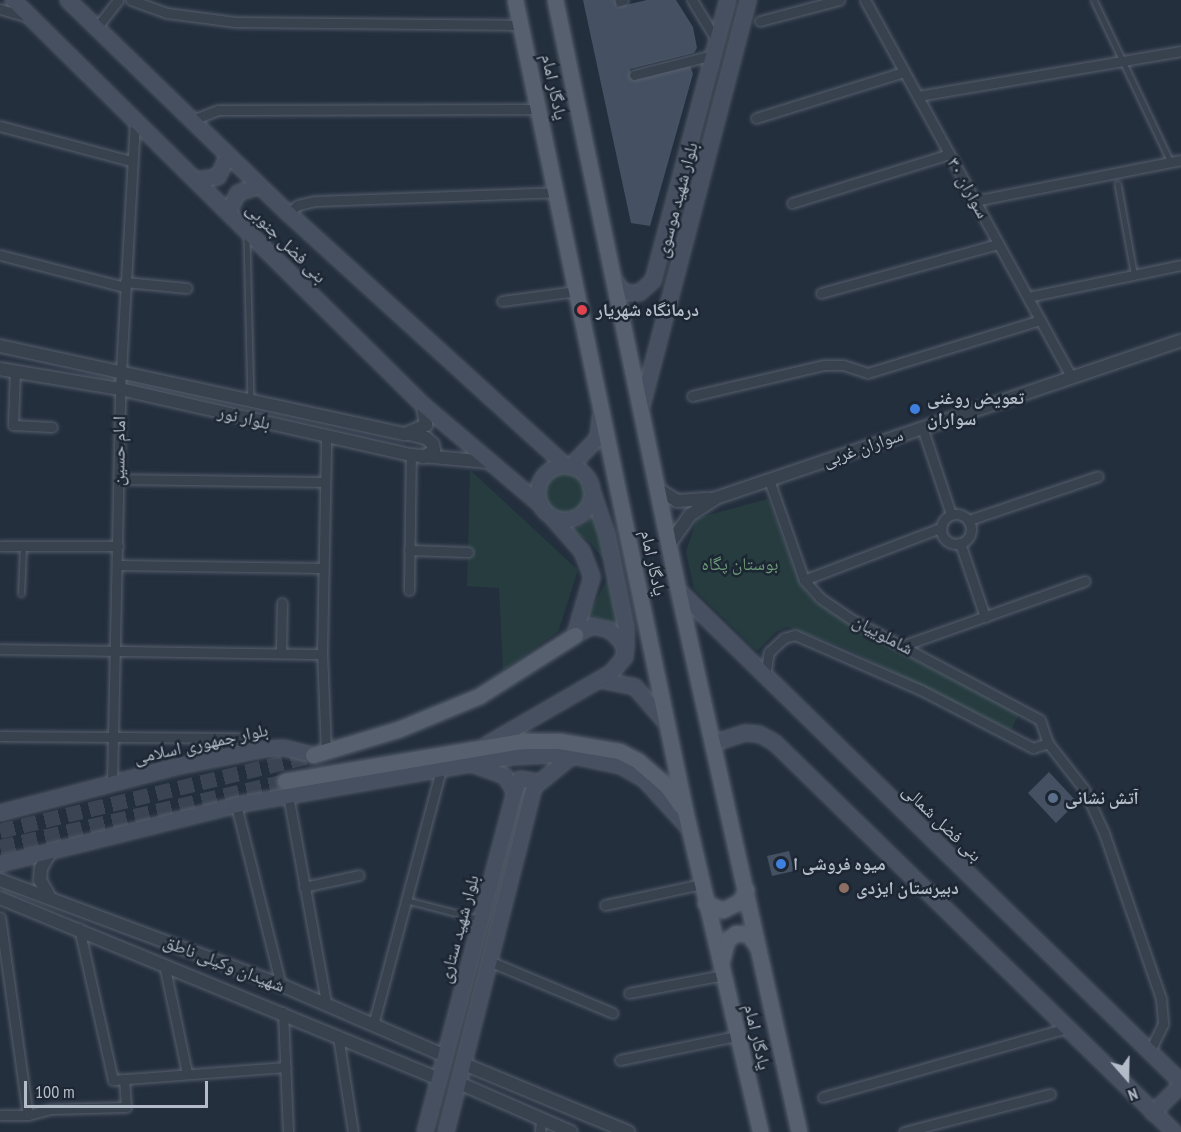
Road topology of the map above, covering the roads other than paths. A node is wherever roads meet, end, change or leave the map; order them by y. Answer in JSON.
{"nodes":[{"id":1,"x":13,"y":0,"type":"edge"},
{"id":2,"x":68,"y":0,"type":"edge"},
{"id":3,"x":118,"y":0,"type":"edge"},
{"id":4,"x":131,"y":0,"type":"edge"},
{"id":5,"x":692,"y":0,"type":"edge"},
{"id":6,"x":728,"y":0,"type":"edge"},
{"id":7,"x":748,"y":0,"type":"edge"},
{"id":8,"x":839,"y":0,"type":"edge"},
{"id":9,"x":865,"y":0,"type":"edge"},
{"id":10,"x":1094,"y":0,"type":"edge"},
{"id":11,"x":555,"y":1,"type":"edge"},
{"id":12,"x":517,"y":3,"type":"edge"},
{"id":13,"x":0,"y":9,"type":"edge"},
{"id":14,"x":28,"y":17,"type":"junction"},
{"id":15,"x":760,"y":21,"type":"dead end"},
{"id":16,"x":521,"y":25,"type":"junction"},
{"id":17,"x":97,"y":27,"type":"junction"},
{"id":18,"x":717,"y":41,"type":"junction"},
{"id":19,"x":1181,"y":51,"type":"edge"},
{"id":20,"x":713,"y":56,"type":"junction"},
{"id":21,"x":1121,"y":61,"type":"junction"},
{"id":22,"x":904,"y":72,"type":"junction"},
{"id":23,"x":634,"y":75,"type":"dead end"},
{"id":24,"x":918,"y":96,"type":"junction"},
{"id":25,"x":538,"y":109,"type":"junction"},
{"id":26,"x":135,"y":118,"type":"junction"},
{"id":27,"x":756,"y":118,"type":"dead end"},
{"id":28,"x":192,"y":120,"type":"junction"},
{"id":29,"x":0,"y":126,"type":"edge"},
{"id":30,"x":949,"y":154,"type":"junction"},
{"id":31,"x":228,"y":156,"type":"junction"},
{"id":32,"x":131,"y":161,"type":"junction"},
{"id":33,"x":1176,"y":161,"type":"edge"},
{"id":34,"x":196,"y":180,"type":"junction"},
{"id":35,"x":1118,"y":184,"type":"dead end"},
{"id":36,"x":259,"y":186,"type":"junction"},
{"id":37,"x":556,"y":192,"type":"junction"},
{"id":38,"x":975,"y":201,"type":"junction"},
{"id":39,"x":792,"y":203,"type":"dead end"},
{"id":40,"x":229,"y":212,"type":"junction"},
{"id":41,"x":288,"y":213,"type":"junction"},
{"id":42,"x":247,"y":231,"type":"junction"},
{"id":43,"x":998,"y":244,"type":"junction"},
{"id":44,"x":0,"y":255,"type":"edge"},
{"id":45,"x":1181,"y":265,"type":"edge"},
{"id":46,"x":1134,"y":272,"type":"junction"},
{"id":47,"x":614,"y":279,"type":"junction"},
{"id":48,"x":125,"y":284,"type":"junction"},
{"id":49,"x":188,"y":288,"type":"dead end"},
{"id":50,"x":576,"y":291,"type":"junction"},
{"id":51,"x":821,"y":293,"type":"dead end"},
{"id":52,"x":1028,"y":297,"type":"junction"},
{"id":53,"x":502,"y":301,"type":"dead end"},
{"id":54,"x":1040,"y":320,"type":"junction"},
{"id":55,"x":1181,"y":341,"type":"edge"},
{"id":56,"x":0,"y":346,"type":"edge"},
{"id":57,"x":0,"y":369,"type":"edge"},
{"id":58,"x":15,"y":370,"type":"junction"},
{"id":59,"x":122,"y":370,"type":"junction"},
{"id":60,"x":1071,"y":376,"type":"junction"},
{"id":61,"x":120,"y":389,"type":"junction"},
{"id":62,"x":692,"y":396,"type":"dead end"},
{"id":63,"x":251,"y":400,"type":"junction"},
{"id":64,"x":423,"y":405,"type":"junction"},
{"id":65,"x":641,"y":409,"type":"junction"},
{"id":66,"x":600,"y":410,"type":"junction"},
{"id":67,"x":52,"y":427,"type":"dead end"},
{"id":68,"x":922,"y":427,"type":"junction"},
{"id":69,"x":405,"y":434,"type":"junction"},
{"id":70,"x":326,"y":437,"type":"junction"},
{"id":71,"x":417,"y":456,"type":"junction"},
{"id":72,"x":489,"y":462,"type":"junction"},
{"id":73,"x":568,"y":467,"type":"junction"},
{"id":74,"x":1098,"y":476,"type":"dead end"},
{"id":75,"x":119,"y":479,"type":"junction"},
{"id":76,"x":769,"y":480,"type":"junction"},
{"id":77,"x":325,"y":482,"type":"junction"},
{"id":78,"x":590,"y":485,"type":"junction"},
{"id":79,"x":658,"y":489,"type":"junction"},
{"id":80,"x":716,"y":498,"type":"junction"},
{"id":81,"x":541,"y":505,"type":"junction"},
{"id":82,"x":951,"y":514,"type":"junction"},
{"id":83,"x":552,"y":517,"type":"junction"},
{"id":84,"x":969,"y":520,"type":"junction"},
{"id":85,"x":940,"y":528,"type":"junction"},
{"id":86,"x":960,"y":543,"type":"junction"},
{"id":87,"x":669,"y":544,"type":"junction"},
{"id":88,"x":0,"y":546,"type":"edge"},
{"id":89,"x":22,"y":546,"type":"junction"},
{"id":90,"x":118,"y":546,"type":"junction"},
{"id":91,"x":409,"y":550,"type":"junction"},
{"id":92,"x":468,"y":552,"type":"dead end"},
{"id":93,"x":117,"y":566,"type":"junction"},
{"id":94,"x":323,"y":568,"type":"junction"},
{"id":95,"x":804,"y":580,"type":"junction"},
{"id":96,"x":1084,"y":582,"type":"dead end"},
{"id":97,"x":409,"y":590,"type":"dead end"},
{"id":98,"x":678,"y":590,"type":"junction"},
{"id":99,"x":21,"y":594,"type":"dead end"},
{"id":100,"x":282,"y":603,"type":"dead end"},
{"id":101,"x":985,"y":617,"type":"junction"},
{"id":102,"x":574,"y":635,"type":"junction"},
{"id":103,"x":902,"y":646,"type":"junction"},
{"id":104,"x":0,"y":650,"type":"edge"},
{"id":105,"x":116,"y":651,"type":"junction"},
{"id":106,"x":626,"y":651,"type":"junction"},
{"id":107,"x":281,"y":653,"type":"junction"},
{"id":108,"x":322,"y":654,"type":"junction"},
{"id":109,"x":605,"y":676,"type":"junction"},
{"id":110,"x":765,"y":676,"type":"junction"},
{"id":111,"x":668,"y":726,"type":"junction"},
{"id":112,"x":0,"y":736,"type":"edge"},
{"id":113,"x":114,"y":738,"type":"junction"},
{"id":114,"x":238,"y":738,"type":"dead end"},
{"id":115,"x":714,"y":743,"type":"junction"},
{"id":116,"x":1048,"y":743,"type":"junction"},
{"id":117,"x":481,"y":748,"type":"junction"},
{"id":118,"x":319,"y":753,"type":"junction"},
{"id":119,"x":573,"y":756,"type":"junction"},
{"id":120,"x":467,"y":764,"type":"junction"},
{"id":121,"x":441,"y":769,"type":"junction"},
{"id":122,"x":112,"y":783,"type":"junction"},
{"id":123,"x":534,"y":787,"type":"junction"},
{"id":124,"x":286,"y":788,"type":"junction"},
{"id":125,"x":514,"y":792,"type":"junction"},
{"id":126,"x":236,"y":805,"type":"junction"},
{"id":127,"x":685,"y":811,"type":"junction"},
{"id":128,"x":0,"y":813,"type":"edge"},
{"id":129,"x":689,"y":828,"type":"junction"},
{"id":130,"x":51,"y":851,"type":"junction"},
{"id":131,"x":0,"y":864,"type":"edge"},
{"id":132,"x":359,"y":875,"type":"dead end"},
{"id":133,"x":0,"y":880,"type":"edge"},
{"id":134,"x":701,"y":884,"type":"junction"},
{"id":135,"x":304,"y":887,"type":"junction"},
{"id":136,"x":746,"y":890,"type":"junction"},
{"id":137,"x":0,"y":898,"type":"edge"},
{"id":138,"x":50,"y":898,"type":"junction"},
{"id":139,"x":406,"y":900,"type":"junction"},
{"id":140,"x":705,"y":903,"type":"junction"},
{"id":141,"x":605,"y":906,"type":"dead end"},
{"id":142,"x":0,"y":917,"type":"edge"},
{"id":143,"x":480,"y":920,"type":"junction"},
{"id":144,"x":79,"y":928,"type":"junction"},
{"id":145,"x":759,"y":954,"type":"junction"},
{"id":146,"x":489,"y":961,"type":"junction"},
{"id":147,"x":164,"y":964,"type":"junction"},
{"id":148,"x":723,"y":975,"type":"junction"},
{"id":149,"x":281,"y":985,"type":"junction"},
{"id":150,"x":629,"y":993,"type":"dead end"},
{"id":151,"x":326,"y":1004,"type":"junction"},
{"id":152,"x":283,"y":1012,"type":"junction"},
{"id":153,"x":613,"y":1013,"type":"dead end"},
{"id":154,"x":373,"y":1025,"type":"junction"},
{"id":155,"x":1067,"y":1028,"type":"junction"},
{"id":156,"x":338,"y":1036,"type":"junction"},
{"id":157,"x":736,"y":1036,"type":"junction"},
{"id":158,"x":1150,"y":1051,"type":"junction"},
{"id":159,"x":445,"y":1056,"type":"junction"},
{"id":160,"x":620,"y":1060,"type":"dead end"},
{"id":161,"x":464,"y":1064,"type":"junction"},
{"id":162,"x":285,"y":1067,"type":"junction"},
{"id":163,"x":187,"y":1072,"type":"junction"},
{"id":164,"x":124,"y":1079,"type":"junction"},
{"id":165,"x":439,"y":1079,"type":"junction"},
{"id":166,"x":502,"y":1080,"type":"junction"},
{"id":167,"x":459,"y":1083,"type":"junction"},
{"id":168,"x":1181,"y":1083,"type":"edge"},
{"id":169,"x":1050,"y":1094,"type":"dead end"},
{"id":170,"x":492,"y":1097,"type":"junction"},
{"id":171,"x":824,"y":1097,"type":"dead end"},
{"id":172,"x":1153,"y":1113,"type":"junction"},
{"id":173,"x":0,"y":1115,"type":"edge"},
{"id":174,"x":28,"y":1115,"type":"junction"},
{"id":175,"x":541,"y":1126,"type":"edge"},
{"id":176,"x":758,"y":1130,"type":"edge"},
{"id":177,"x":288,"y":1132,"type":"edge"},
{"id":178,"x":353,"y":1132,"type":"edge"},
{"id":179,"x":425,"y":1132,"type":"edge"},
{"id":180,"x":446,"y":1132,"type":"edge"},
{"id":181,"x":571,"y":1132,"type":"edge"},
{"id":182,"x":628,"y":1132,"type":"edge"},
{"id":183,"x":799,"y":1132,"type":"edge"},
{"id":184,"x":904,"y":1132,"type":"edge"},
{"id":185,"x":1174,"y":1132,"type":"edge"}],
"edges":[{"from":1,"to":14,"type":"main road","name":"بنی فضل جنوبی"},
{"from":2,"to":17,"type":"main road","name":"بنی فضل جنوبی"},
{"from":3,"to":17,"type":"street"},
{"from":4,"to":16,"type":"street"},
{"from":5,"to":18,"type":"street"},
{"from":6,"to":18,"type":"main road","name":"بلوار شهید موسوی"},
{"from":7,"to":65,"type":"main road","name":"بلوار شهید موسوی"},
{"from":8,"to":15,"type":"street"},
{"from":9,"to":22,"type":"street","name":"سواران ۳۰"},
{"from":10,"to":21,"type":"lane"},
{"from":11,"to":47,"type":"main road","name":"یادگار امام"},
{"from":12,"to":16,"type":"main road","name":"یادگار امام"},
{"from":13,"to":14,"type":"street"},
{"from":14,"to":26,"type":"main road","name":"بنی فضل جنوبی"},
{"from":16,"to":25,"type":"main road","name":"یادگار امام"},
{"from":17,"to":28,"type":"main road","name":"بنی فضل جنوبی"},
{"from":18,"to":20,"type":"main road","name":"بلوار شهید موسوی"},
{"from":19,"to":21,"type":"street"},
{"from":20,"to":23,"type":"street"},
{"from":20,"to":47,"type":"main road","name":"بلوار شهید موسوی"},
{"from":21,"to":24,"type":"street"},
{"from":21,"to":33,"type":"lane"},
{"from":22,"to":24,"type":"street","name":"سواران ۳۰"},
{"from":22,"to":27,"type":"street"},
{"from":24,"to":30,"type":"street","name":"سواران ۳۰"},
{"from":25,"to":28,"type":"street"},
{"from":25,"to":37,"type":"main road","name":"یادگار امام"},
{"from":26,"to":32,"type":"street","name":"امام حسین"},
{"from":26,"to":34,"type":"main road","name":"بنی فضل جنوبی"},
{"from":28,"to":31,"type":"main road","name":"بنی فضل جنوبی"},
{"from":29,"to":32,"type":"street"},
{"from":30,"to":38,"type":"street","name":"سواران ۳۰"},
{"from":30,"to":39,"type":"street"},
{"from":31,"to":34,"type":"main road"},
{"from":31,"to":36,"type":"main road","name":"بنی فضل جنوبی"},
{"from":32,"to":48,"type":"street","name":"امام حسین"},
{"from":33,"to":38,"type":"street"},
{"from":34,"to":40,"type":"main road","name":"بنی فضل جنوبی"},
{"from":35,"to":46,"type":"lane"},
{"from":36,"to":40,"type":"main road"},
{"from":36,"to":41,"type":"main road","name":"بنی فضل جنوبی"},
{"from":37,"to":41,"type":"street"},
{"from":37,"to":50,"type":"main road","name":"یادگار امام"},
{"from":38,"to":43,"type":"street","name":"سواران ۳۰"},
{"from":40,"to":42,"type":"main road","name":"بنی فضل جنوبی"},
{"from":41,"to":73,"type":"main road","name":"بنی فضل جنوبی"},
{"from":42,"to":63,"type":"lane"},
{"from":42,"to":64,"type":"main road","name":"بنی فضل جنوبی"},
{"from":43,"to":51,"type":"street"},
{"from":43,"to":52,"type":"street","name":"سواران ۳۰"},
{"from":44,"to":48,"type":"street"},
{"from":45,"to":46,"type":"street"},
{"from":46,"to":52,"type":"street"},
{"from":47,"to":65,"type":"main road","name":"یادگار امام"},
{"from":48,"to":49,"type":"street"},
{"from":48,"to":59,"type":"street","name":"امام حسین"},
{"from":50,"to":53,"type":"street"},
{"from":50,"to":66,"type":"main road","name":"یادگار امام"},
{"from":52,"to":54,"type":"street","name":"سواران ۳۰"},
{"from":54,"to":60,"type":"street","name":"سواران ۳۰"},
{"from":54,"to":62,"type":"street"},
{"from":55,"to":60,"type":"street","name":"سواران غربی"},
{"from":56,"to":59,"type":"street","name":"بلوار نور"},
{"from":57,"to":58,"type":"street","name":"بلوار نور"},
{"from":58,"to":61,"type":"street","name":"بلوار نور"},
{"from":58,"to":67,"type":"street"},
{"from":59,"to":61,"type":"street","name":"امام حسین"},
{"from":59,"to":63,"type":"street","name":"بلوار نور"},
{"from":60,"to":68,"type":"street","name":"سواران غربی"},
{"from":61,"to":70,"type":"street","name":"بلوار نور"},
{"from":61,"to":75,"type":"street","name":"امام حسین"},
{"from":63,"to":69,"type":"street","name":"بلوار نور"},
{"from":64,"to":69,"type":"street"},
{"from":64,"to":72,"type":"main road","name":"بنی فضل جنوبی"},
{"from":65,"to":79,"type":"main road","name":"یادگار امام"},
{"from":66,"to":73,"type":"main road"},
{"from":66,"to":111,"type":"main road","name":"یادگار امام"},
{"from":68,"to":76,"type":"street","name":"سواران غربی"},
{"from":68,"to":82,"type":"street"},
{"from":69,"to":71,"type":"street","name":"بلوار نور"},
{"from":70,"to":71,"type":"street","name":"بلوار نور"},
{"from":70,"to":77,"type":"street"},
{"from":71,"to":72,"type":"street","name":"بلوار نور"},
{"from":71,"to":91,"type":"street"},
{"from":72,"to":81,"type":"main road","name":"بنی فضل جنوبی"},
{"from":73,"to":78,"type":"main road"},
{"from":73,"to":81,"type":"main road"},
{"from":74,"to":84,"type":"street"},
{"from":75,"to":77,"type":"street"},
{"from":75,"to":90,"type":"street","name":"امام حسین"},
{"from":76,"to":80,"type":"street","name":"سواران غربی"},
{"from":76,"to":95,"type":"street","name":"شاملوییان"},
{"from":77,"to":94,"type":"street"},
{"from":78,"to":83,"type":"main road"},
{"from":78,"to":106,"type":"main road"},
{"from":79,"to":80,"type":"street"},
{"from":79,"to":87,"type":"main road","name":"یادگار امام"},
{"from":80,"to":87,"type":"street"},
{"from":81,"to":83,"type":"main road"},
{"from":82,"to":84,"type":"street"},
{"from":82,"to":85,"type":"street"},
{"from":83,"to":102,"type":"main road"},
{"from":84,"to":86,"type":"street"},
{"from":85,"to":86,"type":"street"},
{"from":85,"to":95,"type":"street"},
{"from":86,"to":101,"type":"street"},
{"from":87,"to":98,"type":"main road","name":"یادگار امام"},
{"from":88,"to":89,"type":"street"},
{"from":89,"to":90,"type":"street"},
{"from":89,"to":99,"type":"lane"},
{"from":90,"to":93,"type":"street","name":"امام حسین"},
{"from":91,"to":92,"type":"street"},
{"from":91,"to":97,"type":"street"},
{"from":93,"to":94,"type":"street"},
{"from":93,"to":105,"type":"street","name":"امام حسین"},
{"from":94,"to":108,"type":"street"},
{"from":95,"to":103,"type":"street","name":"شاملوییان"},
{"from":96,"to":101,"type":"street"},
{"from":98,"to":110,"type":"main road","name":"بنی فضل شمالی"},
{"from":98,"to":115,"type":"main road","name":"یادگار امام"},
{"from":100,"to":107,"type":"street"},
{"from":101,"to":103,"type":"street"},
{"from":102,"to":106,"type":"main road"},
{"from":102,"to":118,"type":"main road"},
{"from":103,"to":116,"type":"street","name":"شاملوییان"},
{"from":104,"to":105,"type":"street"},
{"from":105,"to":107,"type":"street"},
{"from":105,"to":113,"type":"street","name":"امام حسین"},
{"from":106,"to":109,"type":"main road"},
{"from":107,"to":108,"type":"street"},
{"from":108,"to":118,"type":"street"},
{"from":109,"to":111,"type":"main road"},
{"from":109,"to":117,"type":"main road"},
{"from":110,"to":116,"type":"street","name":"شاملوییان"},
{"from":110,"to":158,"type":"main road","name":"بنی فضل شمالی"},
{"from":111,"to":127,"type":"main road","name":"یادگار امام"},
{"from":112,"to":113,"type":"street"},
{"from":113,"to":114,"type":"street"},
{"from":113,"to":122,"type":"street","name":"امام حسین"},
{"from":115,"to":136,"type":"main road","name":"یادگار امام"},
{"from":115,"to":155,"type":"main road"},
{"from":116,"to":158,"type":"street","name":"شاملوییان"},
{"from":117,"to":124,"type":"main road"},
{"from":117,"to":127,"type":"main road"},
{"from":118,"to":122,"type":"main road","name":"بلوار جمهوری اسلامی"},
{"from":119,"to":120,"type":"main road"},
{"from":119,"to":123,"type":"main road"},
{"from":119,"to":129,"type":"main road"},
{"from":120,"to":121,"type":"main road"},
{"from":120,"to":125,"type":"main road"},
{"from":121,"to":124,"type":"main road"},
{"from":121,"to":139,"type":"street"},
{"from":122,"to":128,"type":"main road","name":"بلوار جمهوری اسلامی"},
{"from":123,"to":125,"type":"main road"},
{"from":123,"to":146,"type":"main road","name":"بلوار شهید ستاری"},
{"from":124,"to":126,"type":"main road"},
{"from":124,"to":135,"type":"street"},
{"from":125,"to":143,"type":"main road","name":"بلوار شهید ستاری"},
{"from":126,"to":130,"type":"main road"},
{"from":126,"to":149,"type":"street"},
{"from":127,"to":129,"type":"main road","name":"یادگار امام"},
{"from":129,"to":134,"type":"main road","name":"یادگار امام"},
{"from":130,"to":131,"type":"main road"},
{"from":130,"to":138,"type":"street"},
{"from":132,"to":135,"type":"street"},
{"from":133,"to":138,"type":"street","name":"شهیدان وکیلی ناطق"},
{"from":134,"to":140,"type":"main road","name":"یادگار امام"},
{"from":134,"to":141,"type":"street"},
{"from":135,"to":151,"type":"street"},
{"from":136,"to":140,"type":"main road"},
{"from":136,"to":145,"type":"main road","name":"یادگار امام"},
{"from":137,"to":144,"type":"street","name":"شهیدان وکیلی ناطق"},
{"from":138,"to":149,"type":"street","name":"شهیدان وکیلی ناطق"},
{"from":139,"to":143,"type":"lane"},
{"from":139,"to":154,"type":"street"},
{"from":140,"to":148,"type":"main road","name":"یادگار امام"},
{"from":142,"to":174,"type":"street"},
{"from":143,"to":159,"type":"main road","name":"بلوار شهید ستاری"},
{"from":144,"to":147,"type":"street","name":"شهیدان وکیلی ناطق"},
{"from":144,"to":164,"type":"street"},
{"from":145,"to":148,"type":"main road"},
{"from":145,"to":183,"type":"main road","name":"یادگار امام"},
{"from":146,"to":153,"type":"street"},
{"from":146,"to":161,"type":"main road","name":"بلوار شهید ستاری"},
{"from":147,"to":152,"type":"street","name":"شهیدان وکیلی ناطق"},
{"from":147,"to":163,"type":"street"},
{"from":148,"to":150,"type":"street"},
{"from":148,"to":157,"type":"main road","name":"یادگار امام"},
{"from":149,"to":151,"type":"street","name":"شهیدان وکیلی ناطق"},
{"from":151,"to":154,"type":"street","name":"شهیدان وکیلی ناطق"},
{"from":152,"to":156,"type":"street","name":"شهیدان وکیلی ناطق"},
{"from":152,"to":162,"type":"street"},
{"from":154,"to":159,"type":"street","name":"شهیدان وکیلی ناطق"},
{"from":155,"to":171,"type":"street"},
{"from":155,"to":172,"type":"main road"},
{"from":156,"to":165,"type":"street","name":"شهیدان وکیلی ناطق"},
{"from":156,"to":178,"type":"street"},
{"from":157,"to":160,"type":"street"},
{"from":157,"to":176,"type":"main road","name":"یادگار امام"},
{"from":158,"to":168,"type":"main road","name":"بنی فضل شمالی"},
{"from":159,"to":165,"type":"main road","name":"بلوار شهید ستاری"},
{"from":161,"to":166,"type":"street"},
{"from":161,"to":167,"type":"main road","name":"بلوار شهید ستاری"},
{"from":162,"to":163,"type":"street"},
{"from":162,"to":177,"type":"street"},
{"from":163,"to":164,"type":"street"},
{"from":164,"to":174,"type":"street"},
{"from":165,"to":179,"type":"main road","name":"بلوار شهید ستاری"},
{"from":166,"to":170,"type":"street"},
{"from":166,"to":182,"type":"street"},
{"from":167,"to":170,"type":"street"},
{"from":167,"to":180,"type":"main road","name":"بلوار شهید ستاری"},
{"from":168,"to":172,"type":"main road"},
{"from":169,"to":184,"type":"street"},
{"from":170,"to":175,"type":"street"},
{"from":172,"to":185,"type":"main road"},
{"from":173,"to":174,"type":"street"},
{"from":175,"to":181,"type":"street"}]}
